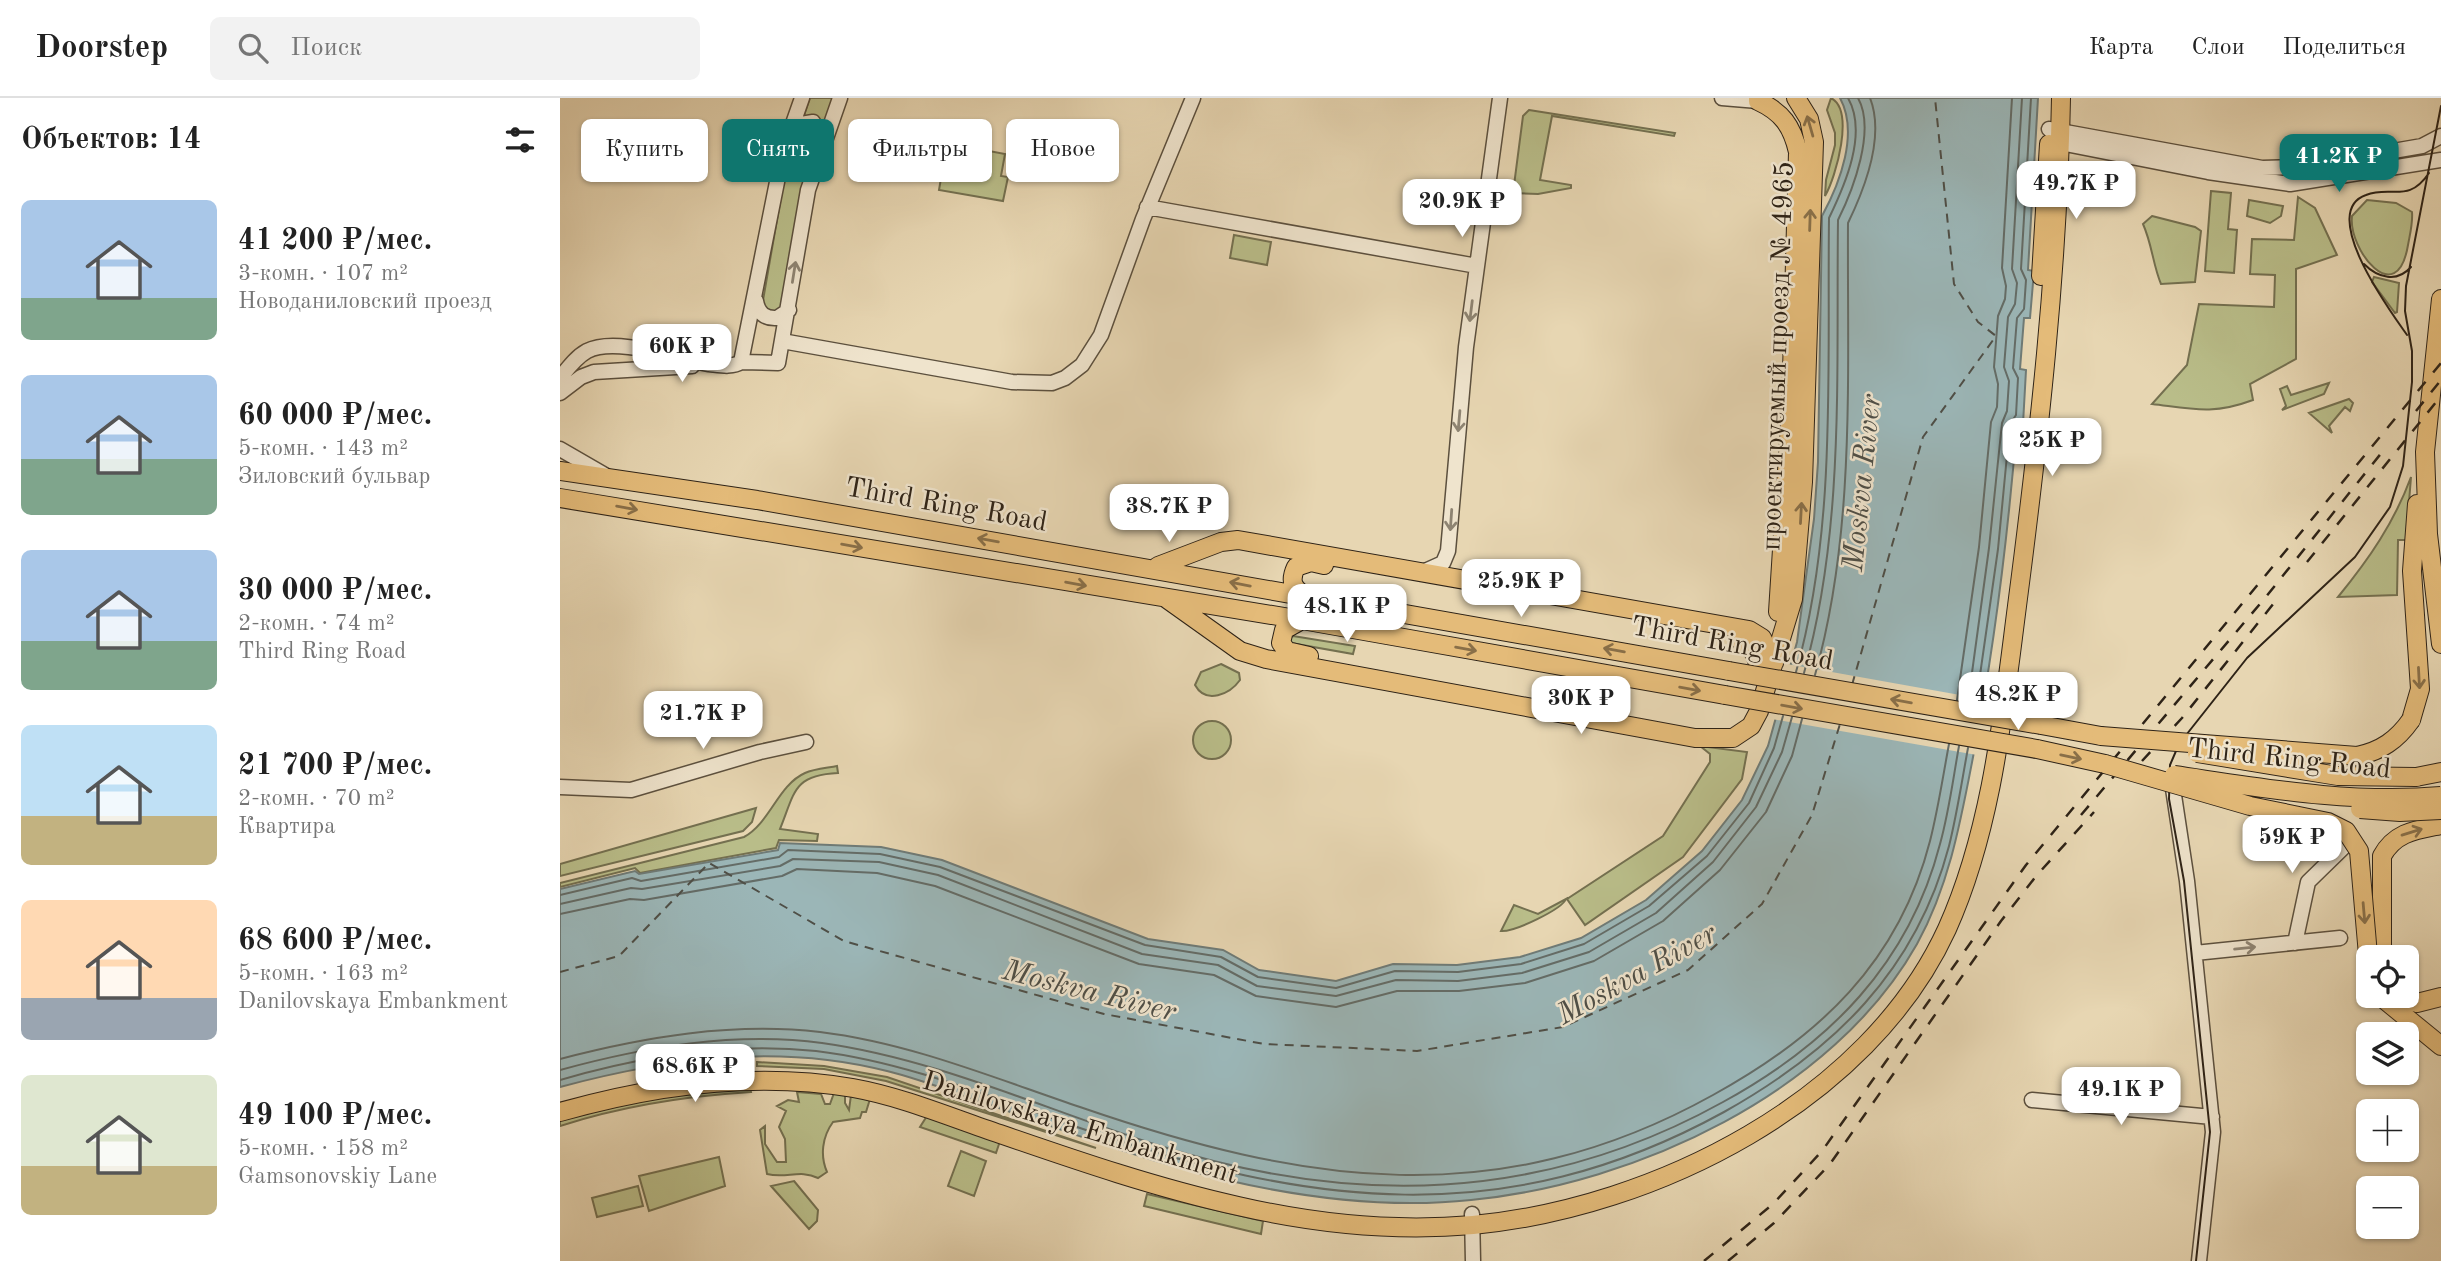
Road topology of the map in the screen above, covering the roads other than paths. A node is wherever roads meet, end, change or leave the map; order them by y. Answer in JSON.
{"nodes":[{"id":1,"x":802,"y":98,"type":"edge"},
{"id":2,"x":840,"y":98,"type":"edge"},
{"id":3,"x":1193,"y":98,"type":"edge"},
{"id":4,"x":1500,"y":98,"type":"edge"},
{"id":5,"x":1722,"y":98,"type":"edge"},
{"id":6,"x":1796,"y":98,"type":"edge"},
{"id":7,"x":2050,"y":98,"type":"edge"},
{"id":8,"x":2061,"y":98,"type":"edge"},
{"id":9,"x":1758,"y":100,"type":"edge"},
{"id":10,"x":794,"y":119,"type":"edge"},
{"id":11,"x":832,"y":119,"type":"edge"},
{"id":12,"x":2055,"y":136,"type":"junction"},
{"id":13,"x":2441,"y":136,"type":"edge"},
{"id":14,"x":2441,"y":160,"type":"edge"},
{"id":15,"x":779,"y":182,"type":"edge"},
{"id":16,"x":811,"y":182,"type":"edge"},
{"id":17,"x":1147,"y":207,"type":"junction"},
{"id":18,"x":1477,"y":266,"type":"junction"},
{"id":19,"x":755,"y":301,"type":"junction"},
{"id":20,"x":2440,"y":305,"type":"edge"},
{"id":21,"x":789,"y":310,"type":"junction"},
{"id":22,"x":782,"y":341,"type":"junction"},
{"id":23,"x":607,"y":347,"type":"junction"},
{"id":24,"x":648,"y":352,"type":"junction"},
{"id":25,"x":709,"y":364,"type":"junction"},
{"id":26,"x":738,"y":364,"type":"junction"},
{"id":27,"x":645,"y":369,"type":"junction"},
{"id":28,"x":602,"y":370,"type":"junction"},
{"id":29,"x":560,"y":378,"type":"edge"},
{"id":30,"x":560,"y":393,"type":"edge"},
{"id":31,"x":560,"y":449,"type":"edge"},
{"id":32,"x":2425,"y":452,"type":"junction"},
{"id":33,"x":560,"y":471,"type":"edge"},
{"id":34,"x":612,"y":479,"type":"junction"},
{"id":35,"x":560,"y":498,"type":"edge"},
{"id":36,"x":1152,"y":568,"type":"junction"},
{"id":37,"x":1423,"y":572,"type":"junction"},
{"id":38,"x":1307,"y":597,"type":"junction"},
{"id":39,"x":1167,"y":599,"type":"junction"},
{"id":40,"x":1302,"y":620,"type":"junction"},
{"id":41,"x":1766,"y":638,"type":"junction"},
{"id":42,"x":2441,"y":644,"type":"edge"},
{"id":43,"x":2101,"y":736,"type":"junction"},
{"id":44,"x":806,"y":742,"type":"dead end"},
{"id":45,"x":2105,"y":764,"type":"junction"},
{"id":46,"x":2441,"y":773,"type":"edge"},
{"id":47,"x":2172,"y":782,"type":"dead end"},
{"id":48,"x":560,"y":787,"type":"edge"},
{"id":49,"x":2268,"y":789,"type":"junction"},
{"id":50,"x":2441,"y":796,"type":"edge"},
{"id":51,"x":2441,"y":810,"type":"edge"},
{"id":52,"x":2441,"y":825,"type":"edge"},
{"id":53,"x":2349,"y":842,"type":"dead end"},
{"id":54,"x":2340,"y":938,"type":"dead end"},
{"id":55,"x":2295,"y":943,"type":"junction"},
{"id":56,"x":2367,"y":945,"type":"edge"},
{"id":57,"x":2382,"y":945,"type":"edge"},
{"id":58,"x":2195,"y":953,"type":"junction"},
{"id":59,"x":2441,"y":997,"type":"edge"},
{"id":60,"x":2419,"y":1003,"type":"edge"},
{"id":61,"x":2406,"y":1008,"type":"edge"},
{"id":62,"x":2441,"y":1046,"type":"edge"},
{"id":63,"x":2032,"y":1100,"type":"dead end"},
{"id":64,"x":560,"y":1102,"type":"edge"},
{"id":65,"x":560,"y":1112,"type":"edge"},
{"id":66,"x":2212,"y":1117,"type":"junction"},
{"id":67,"x":1473,"y":1220,"type":"junction"},
{"id":68,"x":1473,"y":1261,"type":"edge"},
{"id":69,"x":2199,"y":1261,"type":"edge"}],
"edges":[{"from":1,"to":10,"type":"street"},
{"from":2,"to":11,"type":"street"},
{"from":3,"to":17,"type":"street"},
{"from":4,"to":18,"type":"street"},
{"from":5,"to":9,"type":"street"},
{"from":41,"to":6,"type":"main road","name":"проектируемый проезд № 4965","one_way":true},
{"from":7,"to":12,"type":"main road"},
{"from":8,"to":12,"type":"main road"},
{"from":9,"to":41,"type":"main road","name":"проектируемый проезд № 4965"},
{"from":12,"to":13,"type":"street"},
{"from":12,"to":14,"type":"street"},
{"from":12,"to":67,"type":"main road","name":"Danilovskaya Embankment"},
{"from":15,"to":19,"type":"street"},
{"from":21,"to":16,"type":"street","one_way":true},
{"from":17,"to":18,"type":"street"},
{"from":17,"to":22,"type":"street"},
{"from":18,"to":37,"type":"street","one_way":true},
{"from":19,"to":21,"type":"street"},
{"from":19,"to":26,"type":"street"},
{"from":20,"to":32,"type":"main road"},
{"from":21,"to":22,"type":"street"},
{"from":22,"to":26,"type":"street"},
{"from":23,"to":24,"type":"street"},
{"from":23,"to":28,"type":"street"},
{"from":23,"to":29,"type":"street"},
{"from":24,"to":25,"type":"street"},
{"from":24,"to":27,"type":"street"},
{"from":25,"to":26,"type":"street"},
{"from":25,"to":27,"type":"street"},
{"from":27,"to":28,"type":"street"},
{"from":28,"to":30,"type":"street"},
{"from":31,"to":34,"type":"street"},
{"from":32,"to":42,"type":"main road"},
{"from":32,"to":43,"type":"main road","one_way":true,"bridge":true},
{"from":33,"to":34,"type":"main road","name":"Third Ring Road"},
{"from":36,"to":34,"type":"main road","name":"Third Ring Road","one_way":true},
{"from":35,"to":39,"type":"main road","name":"Third Ring Road","one_way":true},
{"from":36,"to":37,"type":"main road"},
{"from":38,"to":36,"type":"main road","name":"Third Ring Road","one_way":true},
{"from":37,"to":41,"type":"main road"},
{"from":38,"to":41,"type":"main road"},
{"from":43,"to":38,"type":"main road","name":"Third Ring Road","one_way":true,"bridge":true},
{"from":39,"to":40,"type":"main road","name":"Third Ring Road"},
{"from":39,"to":41,"type":"main road"},
{"from":40,"to":41,"type":"main road"},
{"from":40,"to":45,"type":"main road","name":"Third Ring Road","one_way":true,"bridge":true},
{"from":43,"to":46,"type":"main road","name":"Third Ring Road","bridge":true},
{"from":44,"to":48,"type":"street"},
{"from":45,"to":49,"type":"main road","name":"Third Ring Road","bridge":true},
{"from":45,"to":56,"type":"main road","one_way":true,"bridge":true},
{"from":47,"to":58,"type":"street"},
{"from":49,"to":50,"type":"main road","name":"Third Ring Road","bridge":true},
{"from":49,"to":51,"type":"main road","bridge":true},
{"from":57,"to":52,"type":"main road","one_way":true},
{"from":53,"to":55,"type":"street"},
{"from":54,"to":55,"type":"street"},
{"from":58,"to":55,"type":"street","one_way":true},
{"from":58,"to":66,"type":"street"},
{"from":59,"to":60,"type":"main road"},
{"from":61,"to":62,"type":"main road"},
{"from":63,"to":66,"type":"street"},
{"from":64,"to":67,"type":"main road","name":"Danilovskaya Embankment"},
{"from":65,"to":67,"type":"main road","name":"Danilovskaya Embankment"},
{"from":66,"to":69,"type":"street"},
{"from":67,"to":68,"type":"street"}]}
